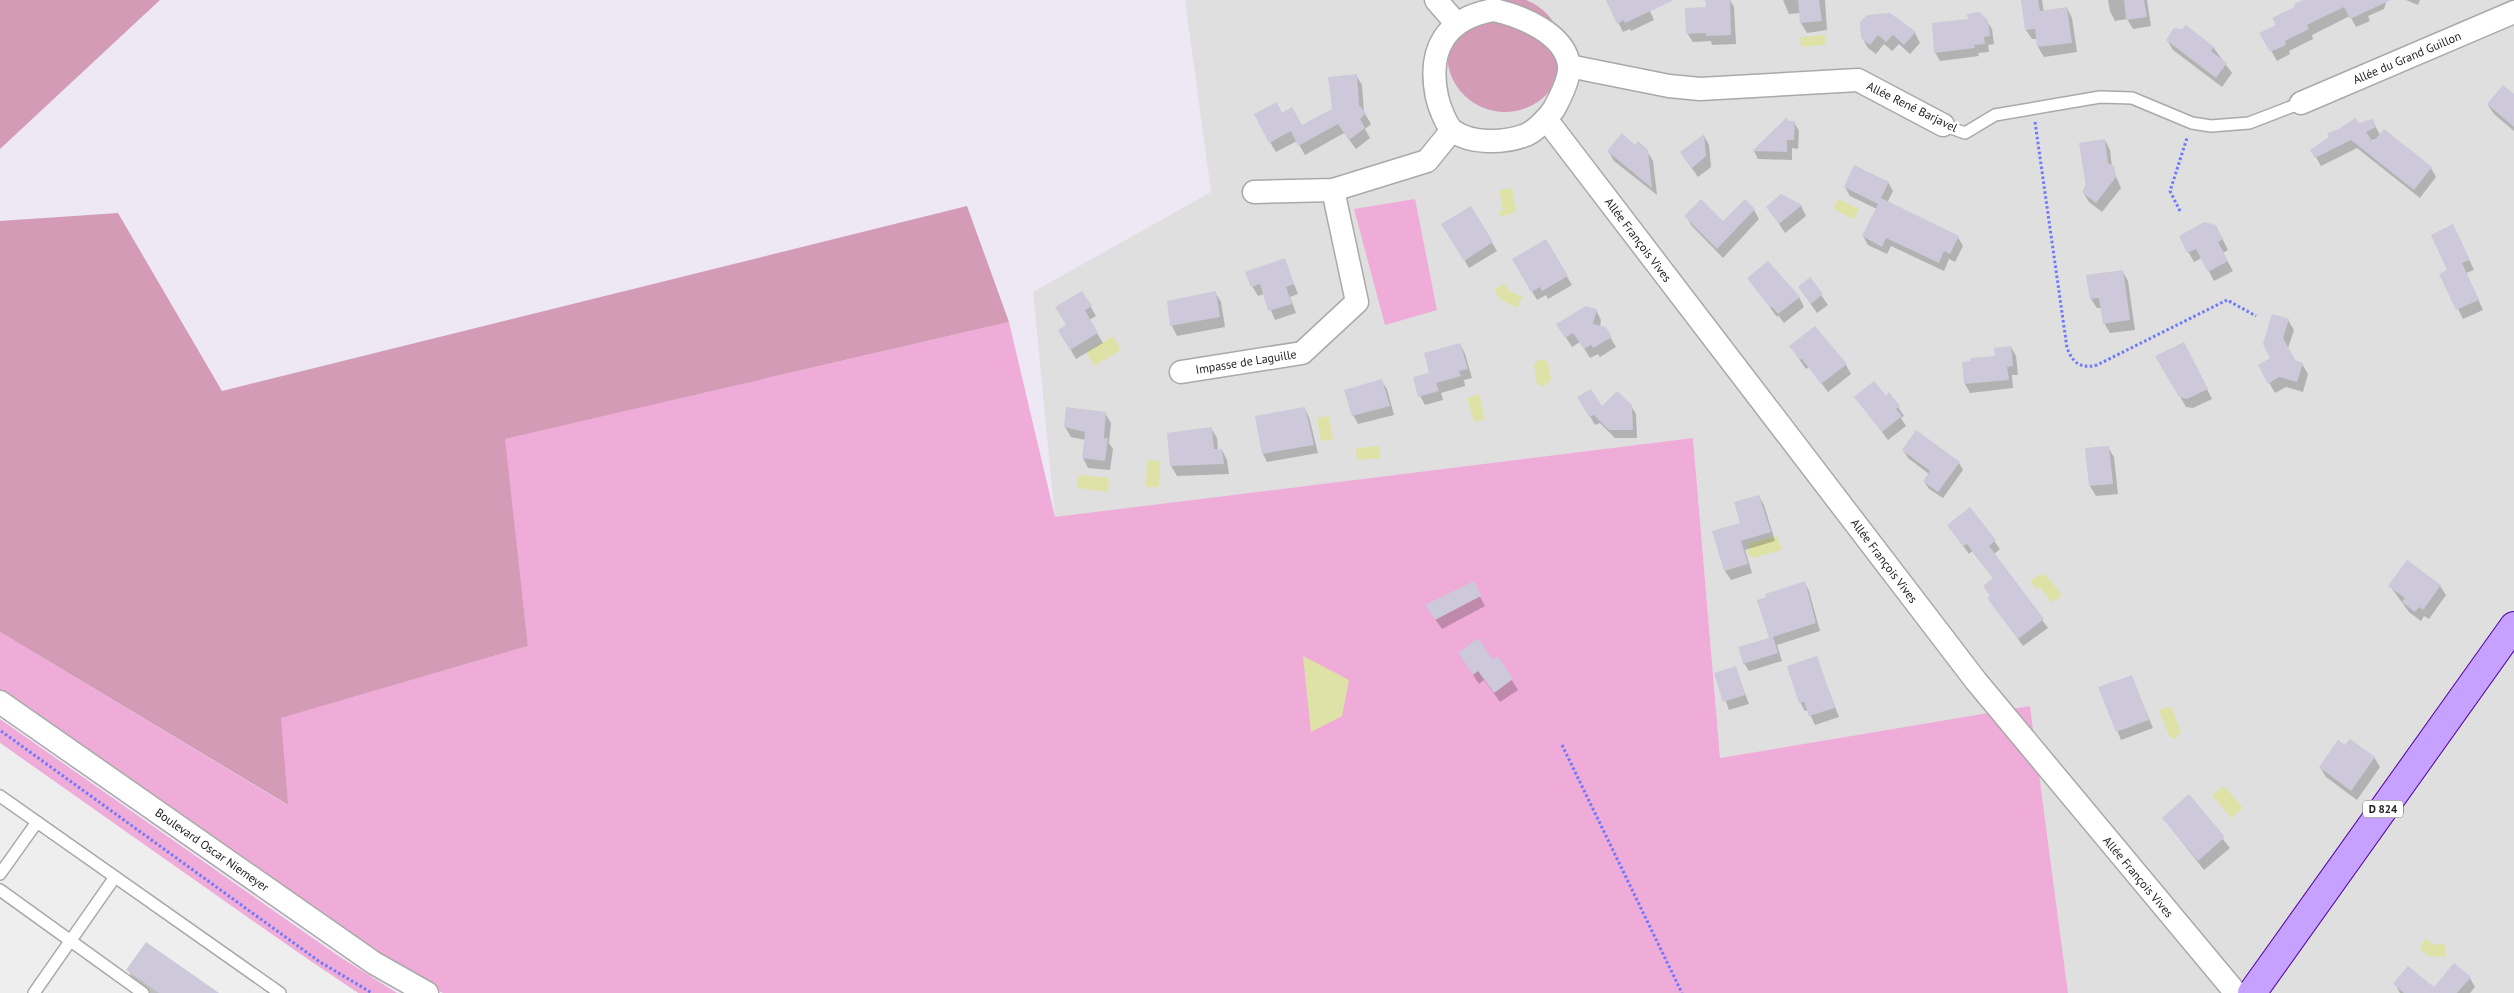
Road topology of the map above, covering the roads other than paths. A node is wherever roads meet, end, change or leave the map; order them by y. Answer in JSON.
{"nodes":[{"id":1,"x":1436,"y":0,"type":"edge"},
{"id":2,"x":2514,"y":12,"type":"edge"},
{"id":3,"x":1456,"y":23,"type":"junction"},
{"id":4,"x":1569,"y":66,"type":"junction"},
{"id":5,"x":2301,"y":103,"type":"joint"},
{"id":6,"x":1546,"y":119,"type":"junction"},
{"id":7,"x":1943,"y":125,"type":"joint"},
{"id":8,"x":1452,"y":130,"type":"junction"},
{"id":9,"x":1333,"y":190,"type":"junction"},
{"id":10,"x":1254,"y":192,"type":"dead end"},
{"id":11,"x":1181,"y":372,"type":"dead end"},
{"id":12,"x":2514,"y":626,"type":"edge"},
{"id":13,"x":0,"y":702,"type":"edge"},
{"id":14,"x":0,"y":796,"type":"edge"},
{"id":15,"x":37,"y":822,"type":"junction"},
{"id":16,"x":0,"y":874,"type":"edge"},
{"id":17,"x":115,"y":877,"type":"junction"},
{"id":18,"x":0,"y":890,"type":"edge"},
{"id":19,"x":70,"y":941,"type":"junction"},
{"id":20,"x":34,"y":993,"type":"edge"},
{"id":21,"x":142,"y":993,"type":"edge"},
{"id":22,"x":280,"y":993,"type":"edge"},
{"id":23,"x":427,"y":993,"type":"edge"},
{"id":24,"x":2236,"y":993,"type":"edge"},
{"id":25,"x":2252,"y":993,"type":"edge"}],
"edges":[{"from":1,"to":3,"type":"street"},
{"from":2,"to":5,"type":"street","name":"Allée du Grand Guillon"},
{"from":3,"to":4,"type":"street"},
{"from":3,"to":8,"type":"street"},
{"from":4,"to":6,"type":"street"},
{"from":4,"to":7,"type":"street","name":"Allée René Barjavel"},
{"from":5,"to":7,"type":"lane","name":"Allée René Barjavel"},
{"from":6,"to":8,"type":"street"},
{"from":6,"to":24,"type":"street","name":"Allée François Vives"},
{"from":8,"to":9,"type":"street"},
{"from":9,"to":10,"type":"street"},
{"from":9,"to":11,"type":"street","name":"Impasse de Laguille"},
{"from":12,"to":25,"type":"main road","number":"D 824"},
{"from":13,"to":23,"type":"street","name":"Boulevard Oscar Niemeyer"},
{"from":14,"to":15,"type":"lane"},
{"from":15,"to":16,"type":"lane"},
{"from":15,"to":17,"type":"lane"},
{"from":17,"to":19,"type":"lane"},
{"from":17,"to":22,"type":"lane"},
{"from":18,"to":19,"type":"lane"},
{"from":19,"to":20,"type":"lane"},
{"from":19,"to":21,"type":"lane"}]}
